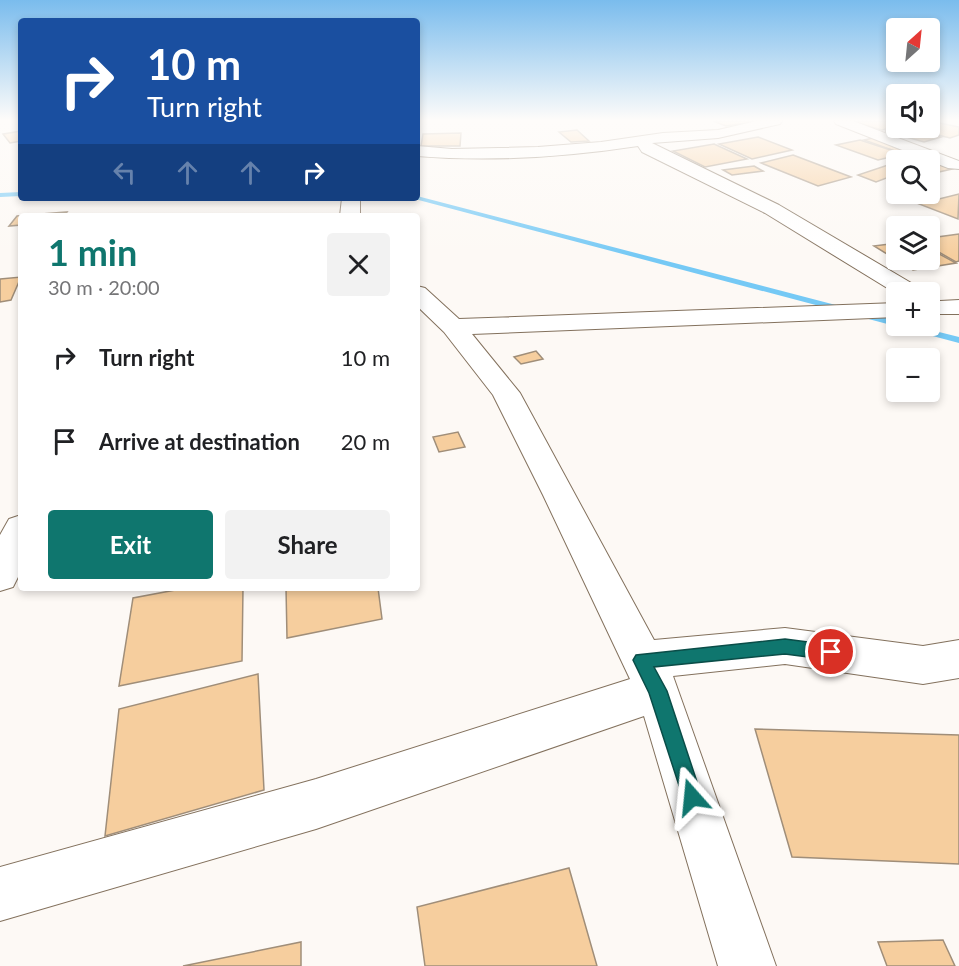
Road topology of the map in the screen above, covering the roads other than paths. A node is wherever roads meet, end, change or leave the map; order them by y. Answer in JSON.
{"nodes":[{"id":1,"x":683,"y":166,"type":"edge"},
{"id":2,"x":893,"y":282,"type":"edge"},
{"id":3,"x":420,"y":296,"type":"edge"},
{"id":4,"x":940,"y":307,"type":"edge"},
{"id":5,"x":959,"y":307,"type":"edge"},
{"id":6,"x":886,"y":310,"type":"edge"},
{"id":7,"x":453,"y":327,"type":"junction"},
{"id":8,"x":18,"y":535,"type":"edge"},
{"id":9,"x":0,"y":576,"type":"edge"},
{"id":10,"x":959,"y":659,"type":"edge"},
{"id":11,"x":650,"y":676,"type":"junction"},
{"id":12,"x":0,"y":894,"type":"edge"},
{"id":13,"x":747,"y":966,"type":"edge"}],
"edges":[{"from":1,"to":2,"type":"street"},
{"from":3,"to":7,"type":"street"},
{"from":4,"to":5,"type":"street"},
{"from":6,"to":7,"type":"street"},
{"from":7,"to":11,"type":"street"},
{"from":8,"to":9,"type":"street"},
{"from":10,"to":11,"type":"street"},
{"from":11,"to":12,"type":"street"},
{"from":11,"to":13,"type":"street"}]}
